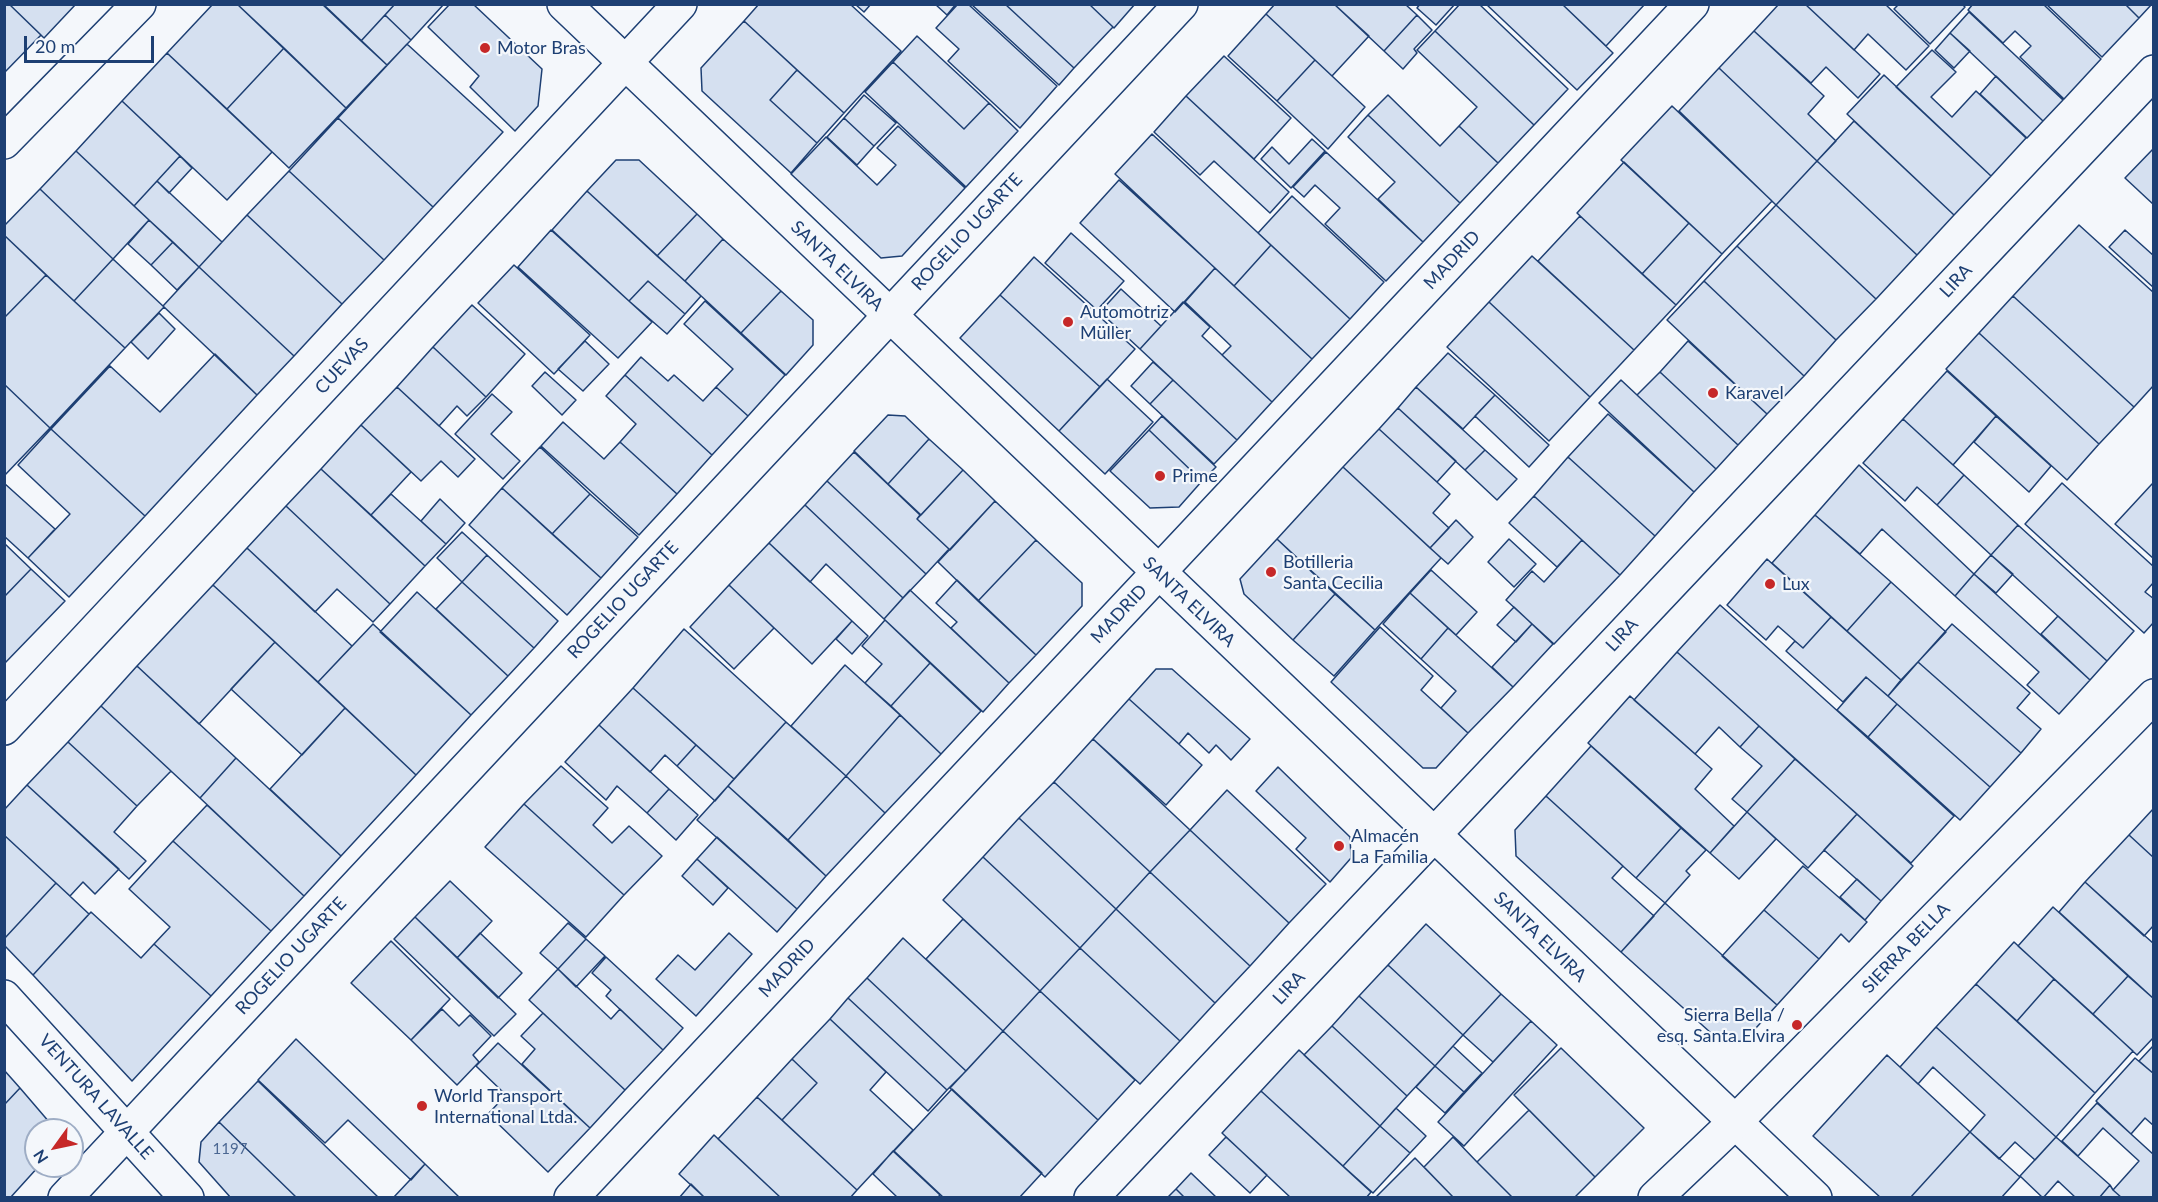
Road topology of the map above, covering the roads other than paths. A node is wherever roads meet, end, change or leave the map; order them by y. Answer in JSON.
{"nodes":[{"id":1,"x":139,"y":4,"type":"edge"},
{"id":2,"x":564,"y":4,"type":"edge"},
{"id":3,"x":680,"y":4,"type":"edge"},
{"id":4,"x":1181,"y":4,"type":"edge"},
{"id":5,"x":1692,"y":4,"type":"edge"},
{"id":6,"x":625,"y":63,"type":"junction"},
{"id":7,"x":2154,"y":72,"type":"edge"},
{"id":8,"x":4,"y":142,"type":"edge"},
{"id":9,"x":889,"y":316,"type":"junction"},
{"id":10,"x":1158,"y":573,"type":"junction"},
{"id":11,"x":2154,"y":696,"type":"edge"},
{"id":12,"x":4,"y":728,"type":"edge"},
{"id":13,"x":1433,"y":835,"type":"junction"},
{"id":14,"x":4,"y":997,"type":"edge"},
{"id":15,"x":1735,"y":1122,"type":"junction"},
{"id":16,"x":127,"y":1131,"type":"junction"},
{"id":17,"x":65,"y":1197,"type":"edge"},
{"id":18,"x":187,"y":1197,"type":"edge"},
{"id":19,"x":571,"y":1197,"type":"edge"},
{"id":20,"x":1091,"y":1197,"type":"edge"},
{"id":21,"x":1655,"y":1197,"type":"edge"},
{"id":22,"x":1815,"y":1197,"type":"edge"}],
"edges":[{"from":1,"to":8,"type":"street"},
{"from":2,"to":6,"type":"street","name":"SANTA ELVIRA"},
{"from":3,"to":6,"type":"street","name":"CUEVAS"},
{"from":4,"to":9,"type":"street","name":"ROGELIO UGARTE"},
{"from":5,"to":10,"type":"street","name":"MADRID"},
{"from":6,"to":9,"type":"street","name":"SANTA ELVIRA"},
{"from":6,"to":12,"type":"street","name":"CUEVAS"},
{"from":7,"to":13,"type":"street","name":"LIRA"},
{"from":9,"to":10,"type":"street","name":"SANTA ELVIRA"},
{"from":9,"to":16,"type":"street","name":"ROGELIO UGARTE"},
{"from":10,"to":13,"type":"street","name":"SANTA ELVIRA"},
{"from":10,"to":19,"type":"street","name":"MADRID"},
{"from":11,"to":15,"type":"street","name":"SIERRA BELLA"},
{"from":13,"to":15,"type":"street","name":"SANTA ELVIRA"},
{"from":13,"to":20,"type":"street","name":"LIRA"},
{"from":14,"to":16,"type":"street","name":"VENTURA LAVALLE"},
{"from":15,"to":21,"type":"street","name":"SIERRA BELLA"},
{"from":15,"to":22,"type":"street","name":"SANTA ELVIRA"},
{"from":16,"to":17,"type":"street","name":"ROGELIO UGARTE"},
{"from":16,"to":18,"type":"street","name":"VENTURA LAVALLE"}]}
